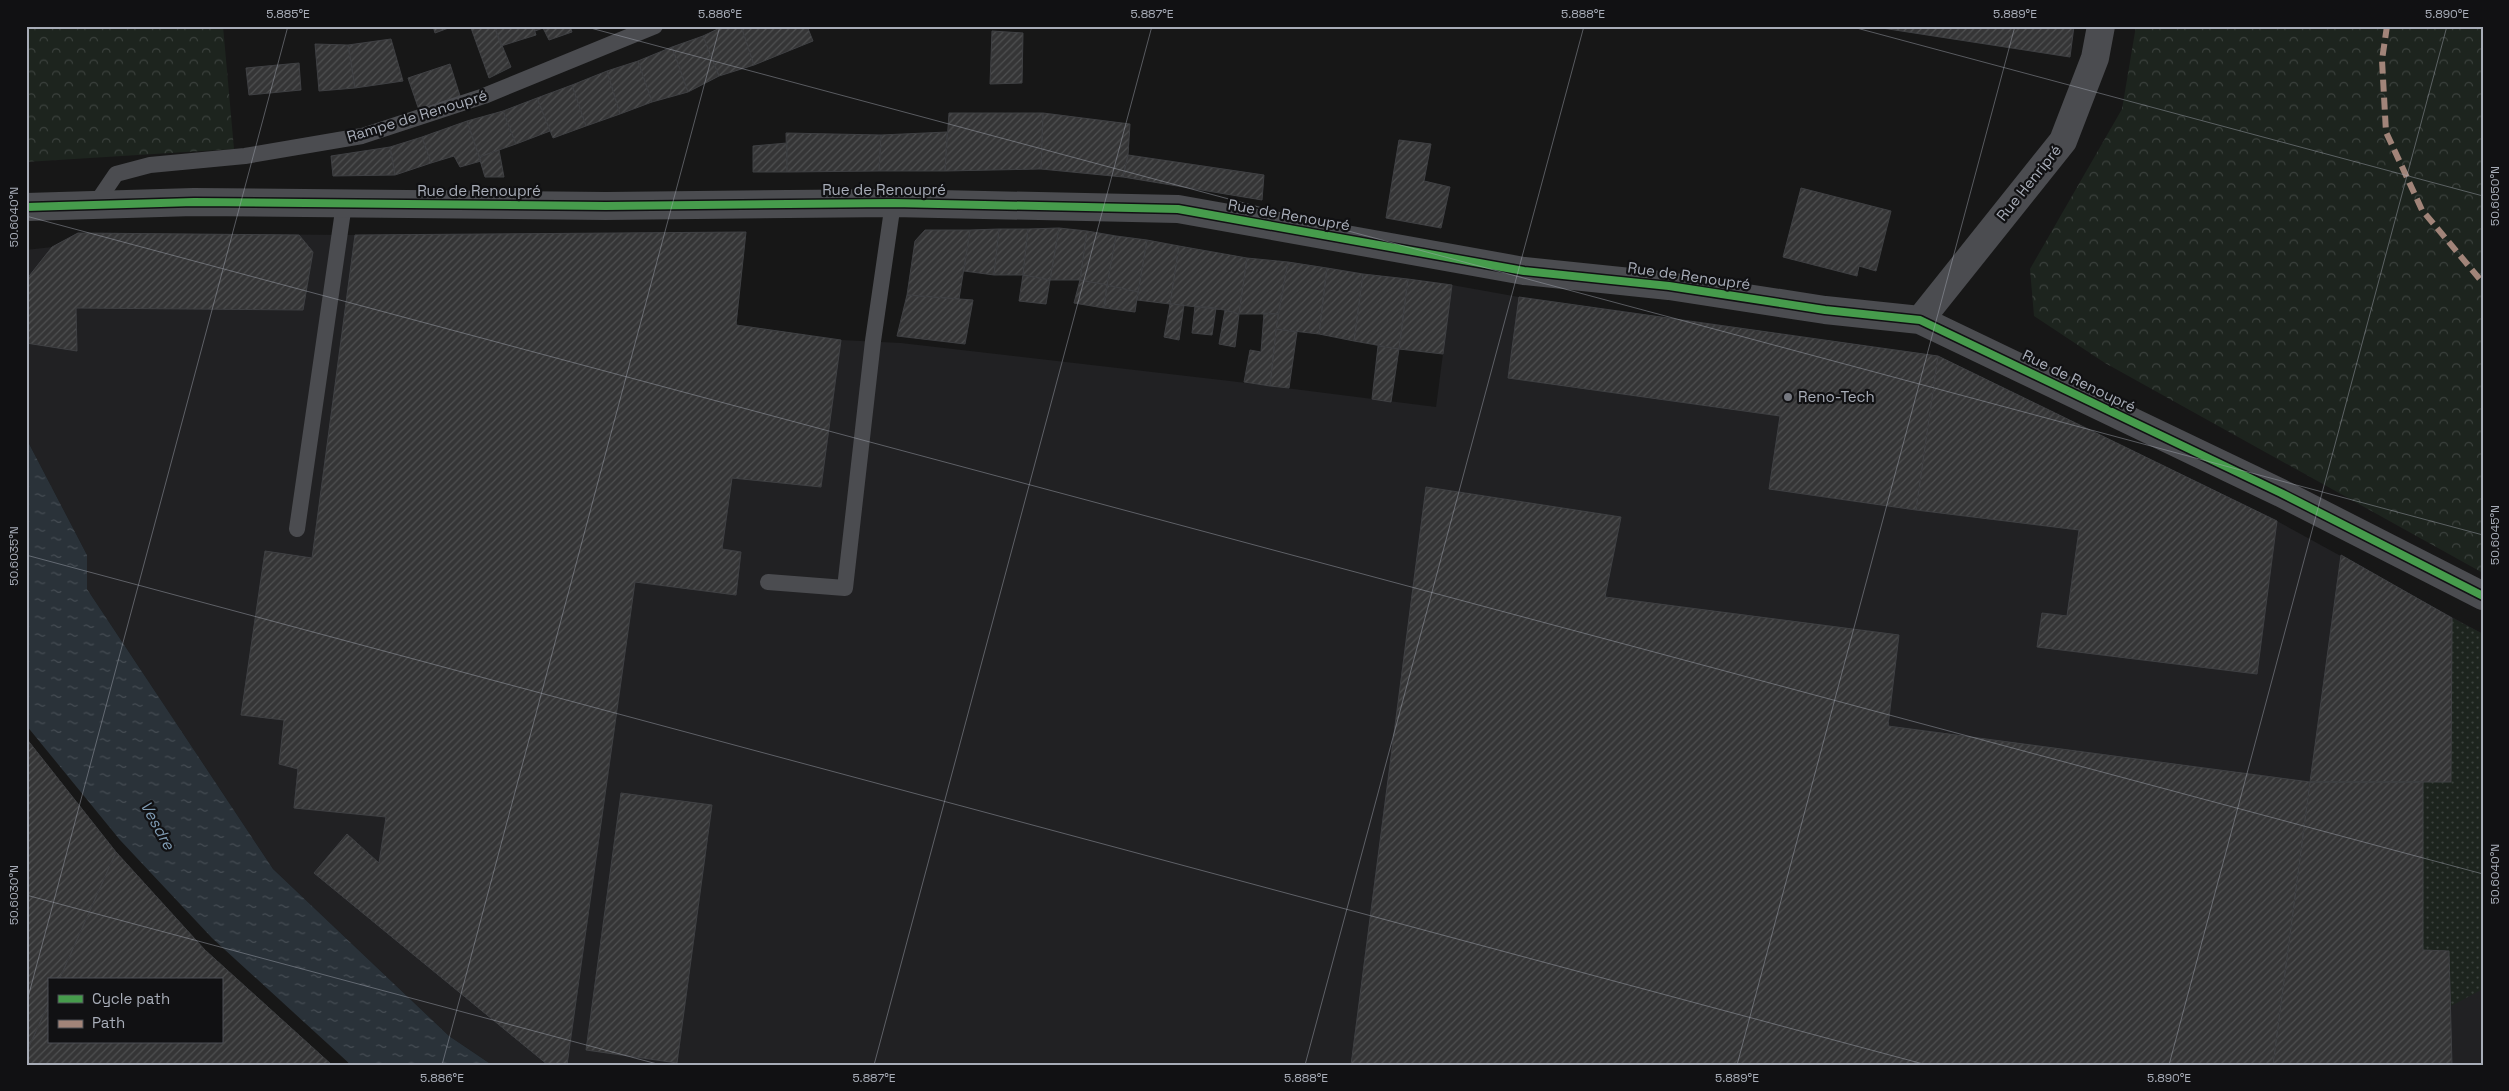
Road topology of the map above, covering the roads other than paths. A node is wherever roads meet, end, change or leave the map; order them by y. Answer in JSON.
{"nodes":[{"id":1,"x":655,"y":26,"type":"edge"},
{"id":2,"x":2101,"y":26,"type":"edge"},
{"id":3,"x":893,"y":203,"type":"junction"},
{"id":4,"x":344,"y":204,"type":"junction"},
{"id":5,"x":95,"y":205,"type":"junction"},
{"id":6,"x":29,"y":210,"type":"edge"},
{"id":7,"x":1920,"y":320,"type":"junction"},
{"id":8,"x":298,"y":529,"type":"dead end"},
{"id":9,"x":768,"y":582,"type":"dead end"},
{"id":10,"x":2483,"y":596,"type":"edge"}],
"edges":[{"from":1,"to":5,"type":"lane","name":"Rampe de Renoupré"},
{"from":2,"to":7,"type":"street","name":"Rue Henripré"},
{"from":3,"to":4,"type":"street","name":"Rue de Renoupré"},
{"from":3,"to":7,"type":"street","name":"Rue de Renoupré"},
{"from":3,"to":9,"type":"lane"},
{"from":4,"to":5,"type":"street","name":"Rue de Renoupré"},
{"from":4,"to":8,"type":"lane"},
{"from":5,"to":6,"type":"street","name":"Rue de Renoupré"},
{"from":7,"to":10,"type":"street","name":"Rue de Renoupré"}]}
